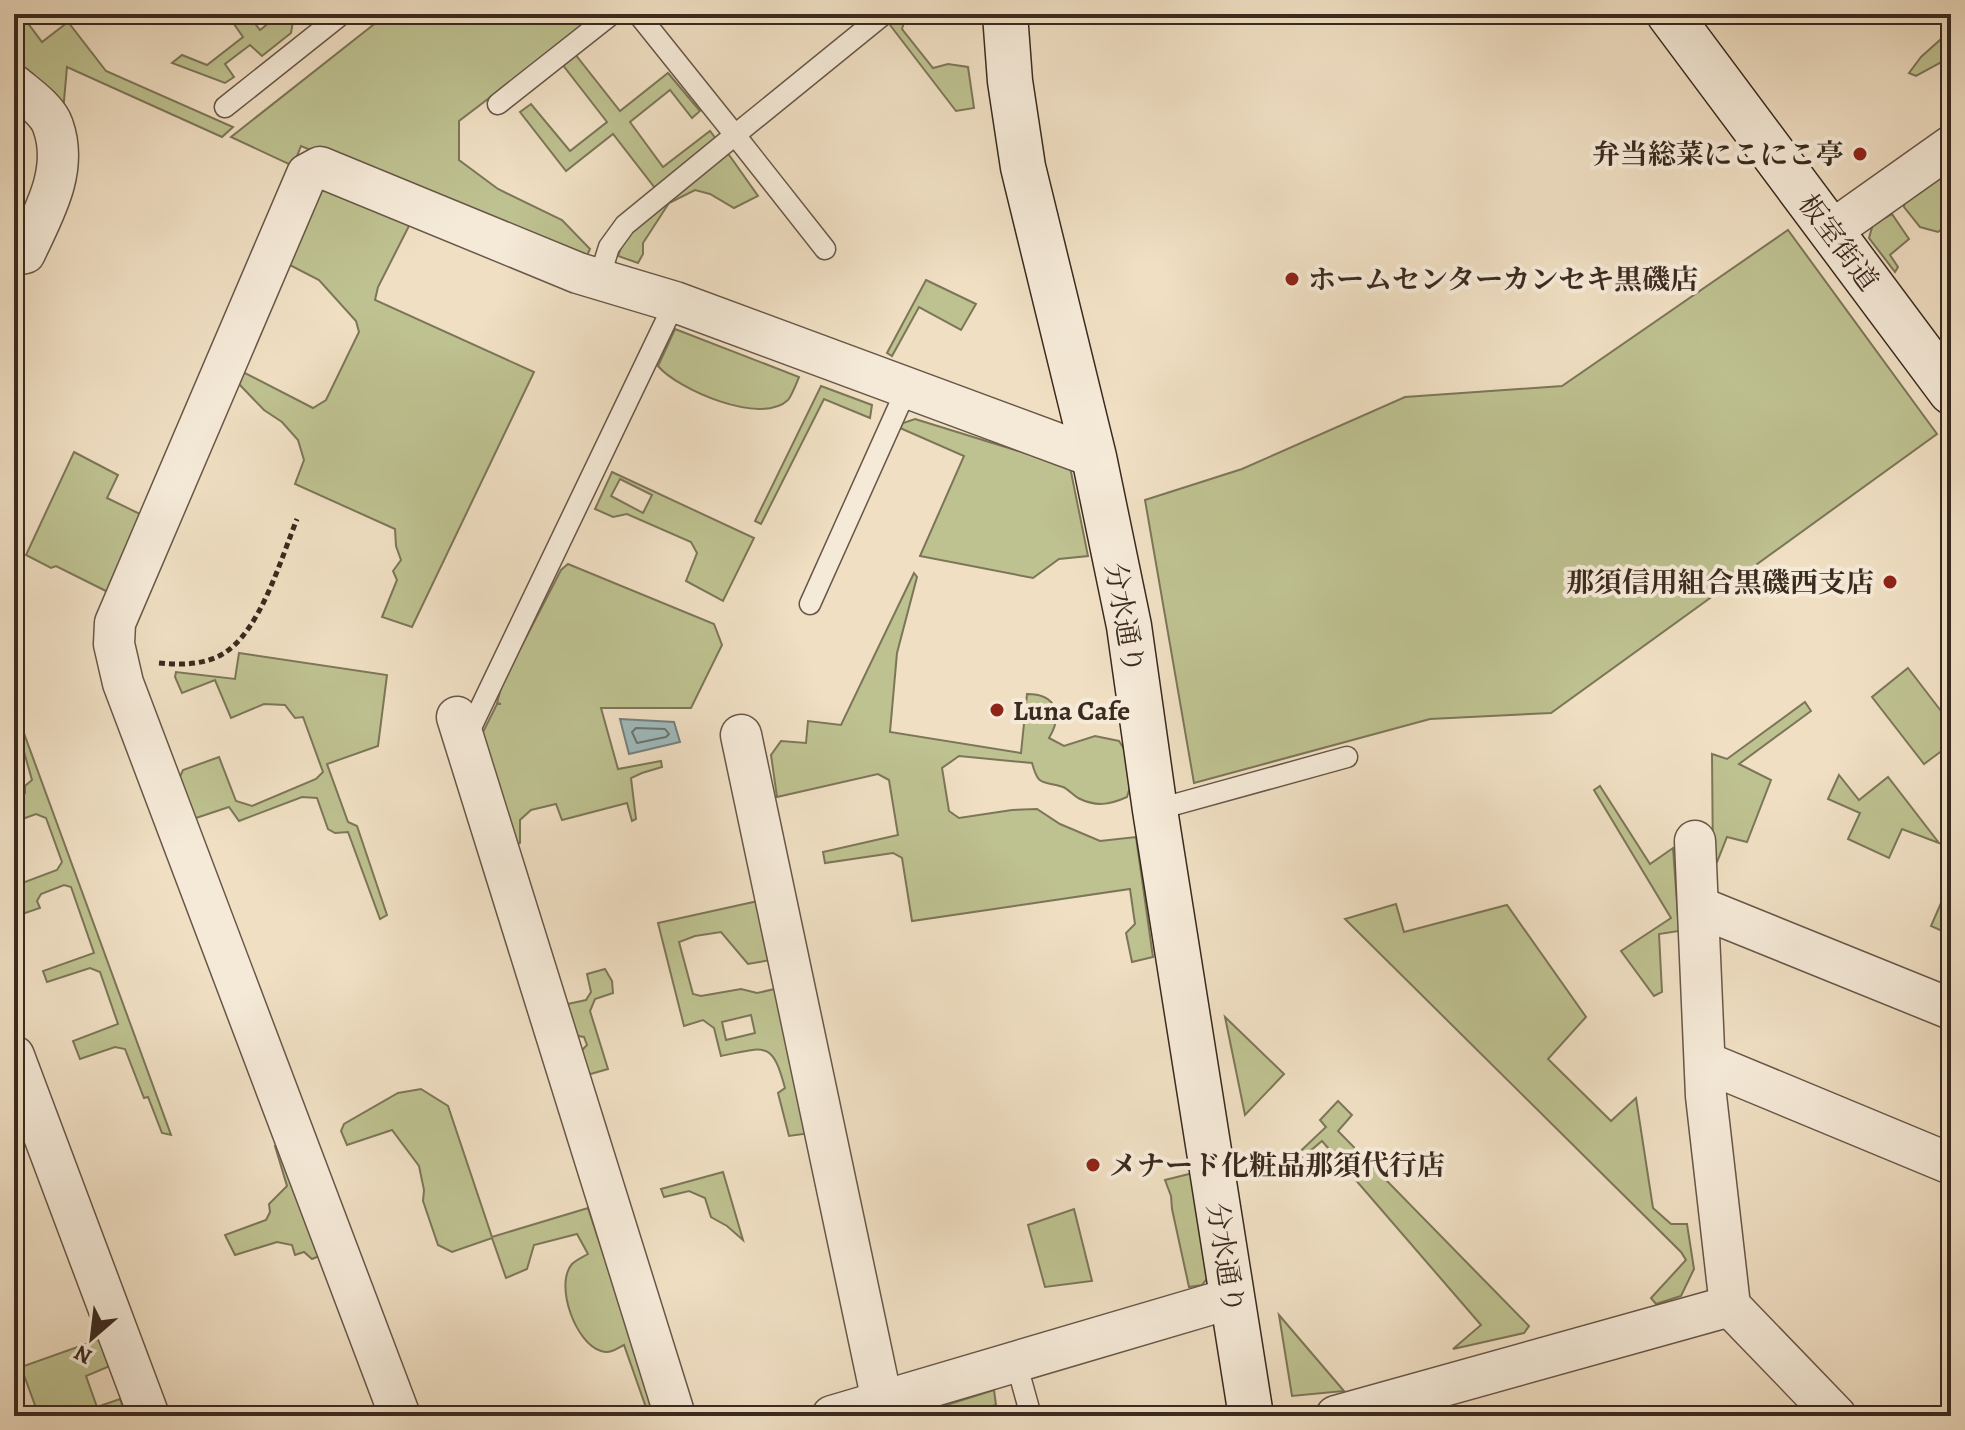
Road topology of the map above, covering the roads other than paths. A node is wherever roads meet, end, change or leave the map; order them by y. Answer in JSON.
{"nodes":[{"id":1,"x":342,"y":14,"type":"edge"},
{"id":2,"x":612,"y":14,"type":"edge"},
{"id":3,"x":638,"y":14,"type":"edge"},
{"id":4,"x":884,"y":14,"type":"edge"},
{"id":5,"x":1005,"y":14,"type":"edge"},
{"id":6,"x":1669,"y":14,"type":"edge"},
{"id":7,"x":14,"y":85,"type":"edge"},
{"id":8,"x":498,"y":104,"type":"dead end"},
{"id":9,"x":225,"y":107,"type":"dead end"},
{"id":10,"x":735,"y":135,"type":"junction"},
{"id":11,"x":1951,"y":146,"type":"edge"},
{"id":12,"x":1831,"y":231,"type":"junction"},
{"id":13,"x":825,"y":249,"type":"dead end"},
{"id":14,"x":18,"y":263,"type":"edge"},
{"id":15,"x":599,"y":279,"type":"junction"},
{"id":16,"x":675,"y":302,"type":"junction"},
{"id":17,"x":907,"y":388,"type":"junction"},
{"id":18,"x":1951,"y":392,"type":"edge"},
{"id":19,"x":1094,"y":457,"type":"junction"},
{"id":20,"x":810,"y":604,"type":"dead end"},
{"id":21,"x":461,"y":728,"type":"joint"},
{"id":22,"x":741,"y":735,"type":"dead end"},
{"id":23,"x":1347,"y":757,"type":"dead end"},
{"id":24,"x":1155,"y":810,"type":"junction"},
{"id":25,"x":1695,"y":841,"type":"dead end"},
{"id":26,"x":1699,"y":907,"type":"junction"},
{"id":27,"x":1951,"y":1009,"type":"edge"},
{"id":28,"x":14,"y":1056,"type":"edge"},
{"id":29,"x":1705,"y":1062,"type":"junction"},
{"id":30,"x":25,"y":1119,"type":"edge"},
{"id":31,"x":1951,"y":1164,"type":"edge"},
{"id":32,"x":1232,"y":1298,"type":"junction"},
{"id":33,"x":1730,"y":1306,"type":"junction"},
{"id":34,"x":1016,"y":1362,"type":"junction"},
{"id":35,"x":882,"y":1401,"type":"junction"},
{"id":36,"x":149,"y":1416,"type":"edge"},
{"id":37,"x":400,"y":1416,"type":"edge"},
{"id":38,"x":675,"y":1416,"type":"edge"},
{"id":39,"x":832,"y":1416,"type":"edge"},
{"id":40,"x":1031,"y":1416,"type":"edge"},
{"id":41,"x":1251,"y":1416,"type":"edge"},
{"id":42,"x":1336,"y":1416,"type":"edge"},
{"id":43,"x":1836,"y":1416,"type":"edge"}],
"edges":[{"from":1,"to":9,"type":"lane"},
{"from":2,"to":8,"type":"lane"},
{"from":3,"to":10,"type":"lane"},
{"from":4,"to":10,"type":"lane"},
{"from":5,"to":19,"type":"street","name":"分水通り"},
{"from":6,"to":12,"type":"street","name":"板室街道"},
{"from":7,"to":14,"type":"street"},
{"from":10,"to":13,"type":"lane"},
{"from":10,"to":15,"type":"lane"},
{"from":11,"to":12,"type":"street"},
{"from":12,"to":18,"type":"street","name":"板室街道"},
{"from":15,"to":16,"type":"street"},
{"from":15,"to":37,"type":"street"},
{"from":16,"to":17,"type":"street"},
{"from":16,"to":21,"type":"lane"},
{"from":17,"to":19,"type":"street"},
{"from":17,"to":20,"type":"lane"},
{"from":19,"to":24,"type":"street","name":"分水通り"},
{"from":21,"to":38,"type":"street"},
{"from":22,"to":35,"type":"street"},
{"from":23,"to":24,"type":"lane"},
{"from":24,"to":32,"type":"street","name":"分水通り"},
{"from":25,"to":26,"type":"street"},
{"from":26,"to":27,"type":"street"},
{"from":26,"to":29,"type":"street"},
{"from":28,"to":30,"type":"street"},
{"from":29,"to":31,"type":"street"},
{"from":29,"to":33,"type":"street"},
{"from":30,"to":36,"type":"street"},
{"from":32,"to":34,"type":"street"},
{"from":32,"to":41,"type":"street","name":"分水通り"},
{"from":33,"to":42,"type":"street"},
{"from":33,"to":43,"type":"street"},
{"from":34,"to":35,"type":"street"},
{"from":34,"to":40,"type":"lane"},
{"from":35,"to":39,"type":"street"}]}
